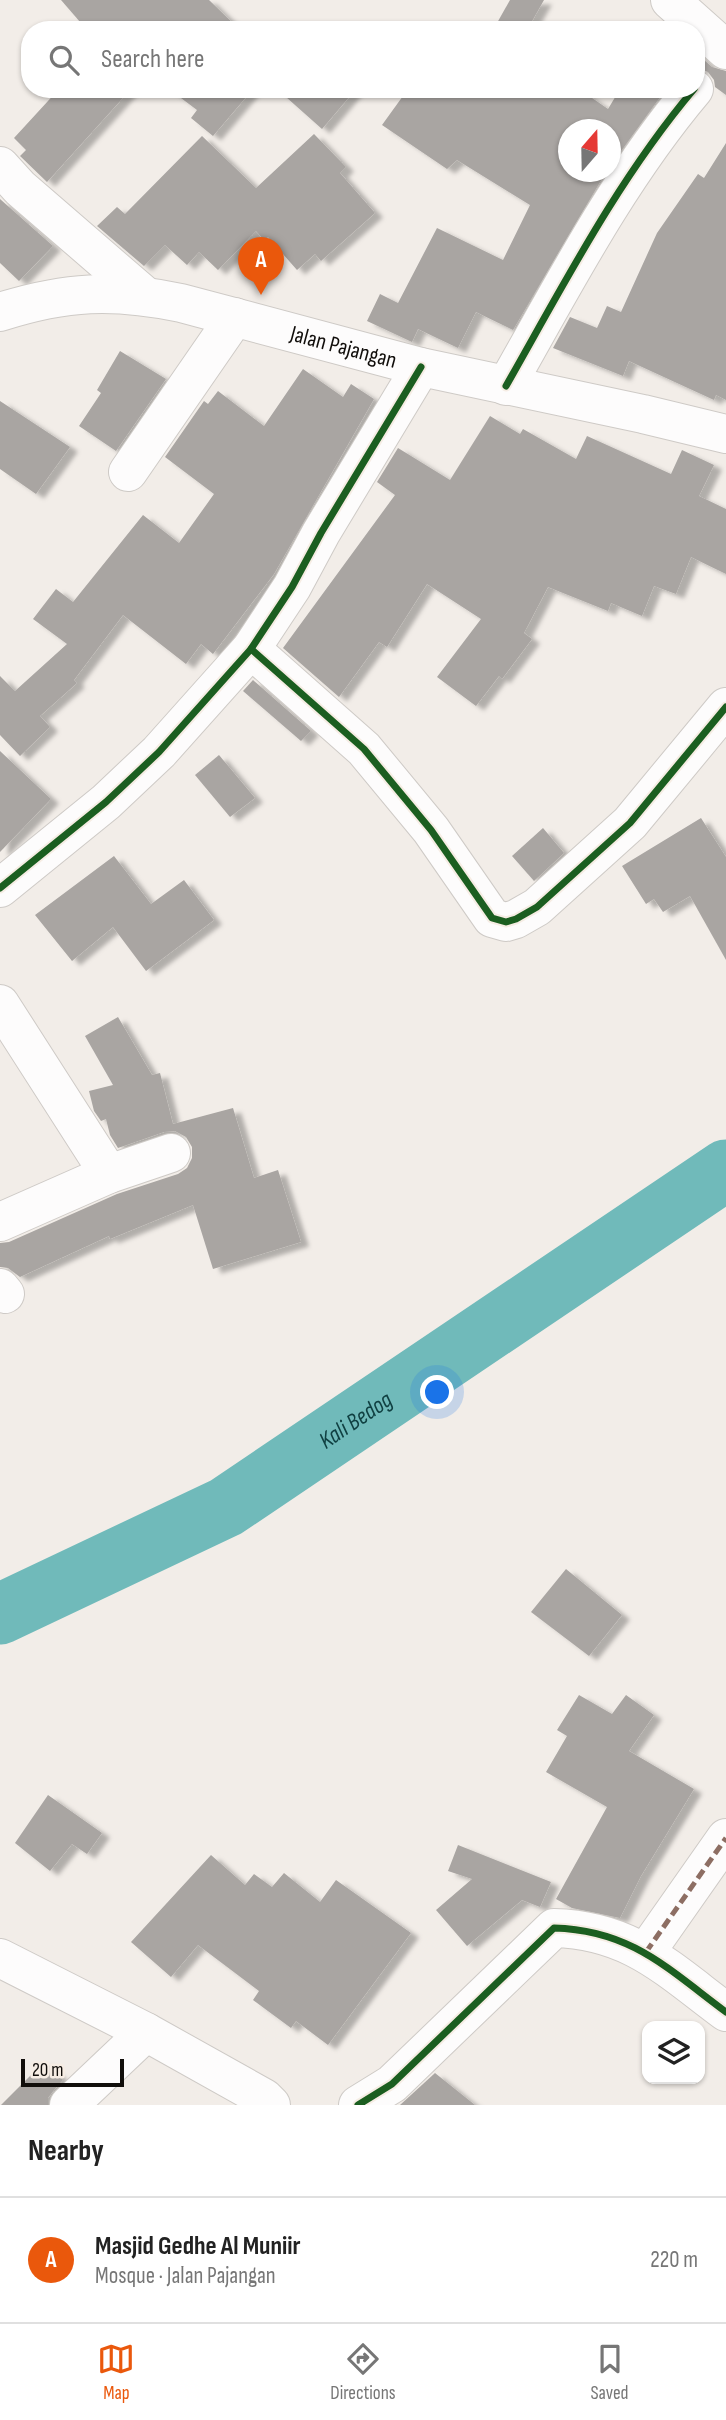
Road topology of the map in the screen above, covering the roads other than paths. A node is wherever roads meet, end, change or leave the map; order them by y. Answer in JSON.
{"nodes":[{"id":1,"x":670,"y":0,"type":"edge"},
{"id":2,"x":693,"y":21,"type":"edge"},
{"id":3,"x":705,"y":32,"type":"edge"},
{"id":4,"x":726,"y":51,"type":"edge"},
{"id":5,"x":705,"y":76,"type":"edge"},
{"id":6,"x":686,"y":98,"type":"edge"},
{"id":7,"x":0,"y":166,"type":"edge"},
{"id":8,"x":145,"y":296,"type":"junction"},
{"id":9,"x":0,"y":312,"type":"edge"},
{"id":10,"x":235,"y":317,"type":"junction"},
{"id":11,"x":421,"y":368,"type":"junction"},
{"id":12,"x":506,"y":386,"type":"junction"},
{"id":13,"x":726,"y":434,"type":"edge"},
{"id":14,"x":128,"y":472,"type":"dead end"},
{"id":15,"x":251,"y":649,"type":"junction"},
{"id":16,"x":726,"y":707,"type":"edge"},
{"id":17,"x":0,"y":888,"type":"edge"},
{"id":18,"x":0,"y":1004,"type":"edge"},
{"id":19,"x":171,"y":1153,"type":"dead end"},
{"id":20,"x":109,"y":1174,"type":"junction"},
{"id":21,"x":0,"y":1222,"type":"edge"},
{"id":22,"x":726,"y":1838,"type":"edge"},
{"id":23,"x":646,"y":1952,"type":"junction"},
{"id":24,"x":0,"y":1958,"type":"edge"},
{"id":25,"x":726,"y":2012,"type":"edge"},
{"id":26,"x":146,"y":2032,"type":"junction"},
{"id":27,"x":264,"y":2103,"type":"edge"},
{"id":28,"x":69,"y":2105,"type":"edge"},
{"id":29,"x":358,"y":2105,"type":"edge"}],
"edges":[{"from":1,"to":2,"type":"street"},
{"from":3,"to":4,"type":"street"},
{"from":4,"to":5,"type":"street"},
{"from":6,"to":12,"type":"street"},
{"from":7,"to":8,"type":"street"},
{"from":8,"to":9,"type":"street","name":"Jalan Pajangan"},
{"from":8,"to":10,"type":"street","name":"Jalan Pajangan"},
{"from":10,"to":11,"type":"street","name":"Jalan Pajangan"},
{"from":10,"to":14,"type":"street"},
{"from":11,"to":12,"type":"street","name":"Jalan Pajangan"},
{"from":11,"to":15,"type":"street"},
{"from":12,"to":13,"type":"street","name":"Jalan Pajangan"},
{"from":15,"to":16,"type":"street"},
{"from":15,"to":17,"type":"street"},
{"from":18,"to":20,"type":"street"},
{"from":19,"to":20,"type":"street"},
{"from":20,"to":21,"type":"street"},
{"from":22,"to":23,"type":"street"},
{"from":23,"to":25,"type":"street"},
{"from":23,"to":29,"type":"street"},
{"from":24,"to":26,"type":"street"},
{"from":26,"to":27,"type":"street"},
{"from":26,"to":28,"type":"street"}]}
